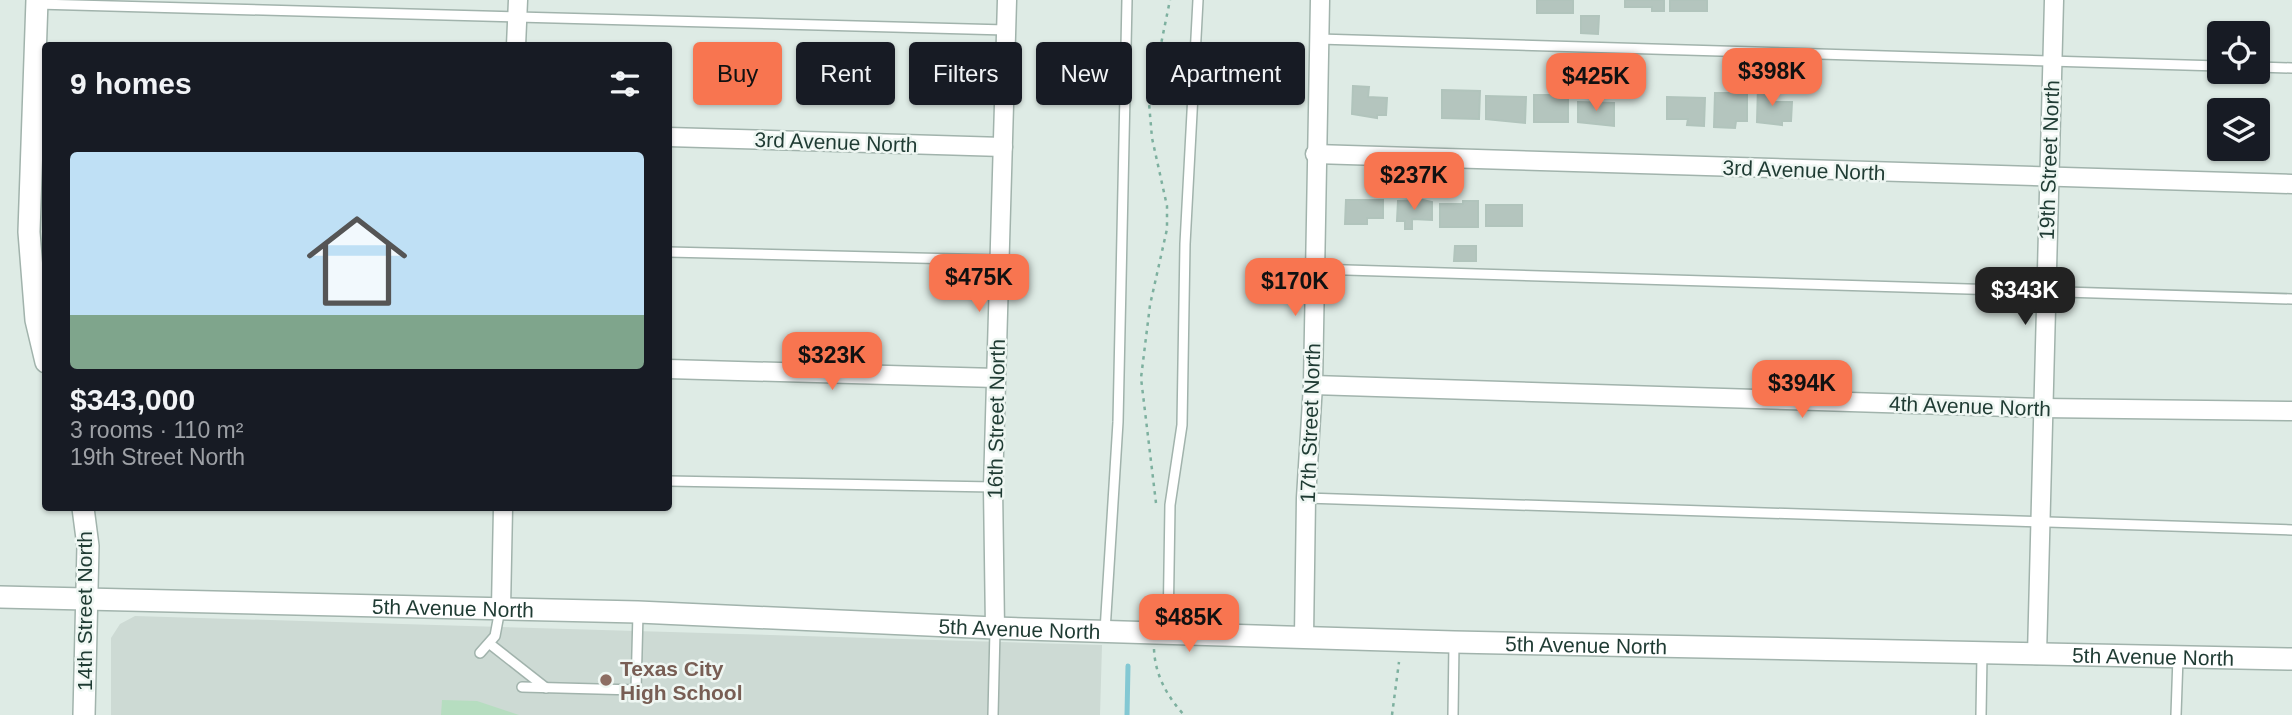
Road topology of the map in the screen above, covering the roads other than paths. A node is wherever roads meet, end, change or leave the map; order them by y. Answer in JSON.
{"nodes":[{"id":1,"x":1007,"y":0,"type":"edge"},
{"id":2,"x":1127,"y":0,"type":"edge"},
{"id":3,"x":1198,"y":0,"type":"edge"},
{"id":4,"x":1320,"y":0,"type":"edge"},
{"id":5,"x":2054,"y":0,"type":"edge"},
{"id":6,"x":37,"y":2,"type":"edge"},
{"id":7,"x":517,"y":9,"type":"edge"},
{"id":8,"x":1006,"y":30,"type":"junction"},
{"id":9,"x":1319,"y":38,"type":"junction"},
{"id":10,"x":516,"y":42,"type":"edge"},
{"id":11,"x":2052,"y":61,"type":"junction"},
{"id":12,"x":2207,"y":66,"type":"edge"},
{"id":13,"x":2270,"y":67,"type":"edge"},
{"id":14,"x":2292,"y":68,"type":"edge"},
{"id":15,"x":39,"y":120,"type":"edge"},
{"id":16,"x":672,"y":137,"type":"edge"},
{"id":17,"x":1003,"y":146,"type":"junction"},
{"id":18,"x":1315,"y":154,"type":"junction"},
{"id":19,"x":2049,"y":178,"type":"junction"},
{"id":20,"x":2292,"y":184,"type":"edge"},
{"id":21,"x":672,"y":252,"type":"edge"},
{"id":22,"x":999,"y":260,"type":"junction"},
{"id":23,"x":1314,"y":268,"type":"junction"},
{"id":24,"x":2045,"y":292,"type":"junction"},
{"id":25,"x":2292,"y":299,"type":"edge"},
{"id":26,"x":42,"y":342,"type":"edge"},
{"id":27,"x":672,"y":369,"type":"edge"},
{"id":28,"x":996,"y":377,"type":"junction"},
{"id":29,"x":1313,"y":385,"type":"junction"},
{"id":30,"x":2042,"y":408,"type":"junction"},
{"id":31,"x":2292,"y":411,"type":"edge"},
{"id":32,"x":672,"y":481,"type":"edge"},
{"id":33,"x":993,"y":488,"type":"junction"},
{"id":34,"x":1306,"y":498,"type":"junction"},
{"id":35,"x":83,"y":511,"type":"edge"},
{"id":36,"x":503,"y":511,"type":"edge"},
{"id":37,"x":2039,"y":523,"type":"junction"},
{"id":38,"x":2292,"y":530,"type":"edge"},
{"id":39,"x":0,"y":597,"type":"edge"},
{"id":40,"x":86,"y":599,"type":"junction"},
{"id":41,"x":501,"y":608,"type":"junction"},
{"id":42,"x":638,"y":612,"type":"junction"},
{"id":43,"x":995,"y":628,"type":"junction"},
{"id":44,"x":1105,"y":631,"type":"junction"},
{"id":45,"x":1160,"y":633,"type":"junction"},
{"id":46,"x":1304,"y":636,"type":"junction"},
{"id":47,"x":1454,"y":642,"type":"junction"},
{"id":48,"x":490,"y":643,"type":"junction"},
{"id":49,"x":480,"y":653,"type":"dead end"},
{"id":50,"x":1982,"y":655,"type":"junction"},
{"id":51,"x":2037,"y":655,"type":"junction"},
{"id":52,"x":2178,"y":656,"type":"junction"},
{"id":53,"x":2292,"y":659,"type":"edge"},
{"id":54,"x":522,"y":687,"type":"dead end"},
{"id":55,"x":546,"y":688,"type":"junction"},
{"id":56,"x":84,"y":715,"type":"edge"},
{"id":57,"x":993,"y":715,"type":"edge"},
{"id":58,"x":1453,"y":715,"type":"edge"},
{"id":59,"x":1981,"y":715,"type":"edge"},
{"id":60,"x":2176,"y":715,"type":"edge"}],
"edges":[{"from":1,"to":8,"type":"street","name":"16th Street North"},
{"from":2,"to":44,"type":"lane"},
{"from":3,"to":45,"type":"lane"},
{"from":4,"to":9,"type":"street","name":"17th Street North"},
{"from":5,"to":11,"type":"street","name":"19th Street North"},
{"from":6,"to":7,"type":"lane"},
{"from":6,"to":15,"type":"street"},
{"from":7,"to":8,"type":"lane"},
{"from":7,"to":10,"type":"street"},
{"from":8,"to":17,"type":"street","name":"16th Street North"},
{"from":9,"to":11,"type":"lane"},
{"from":9,"to":18,"type":"street","name":"17th Street North"},
{"from":11,"to":12,"type":"lane"},
{"from":11,"to":19,"type":"street","name":"19th Street North"},
{"from":13,"to":14,"type":"lane"},
{"from":15,"to":26,"type":"street"},
{"from":16,"to":17,"type":"street","name":"3rd Avenue North"},
{"from":17,"to":22,"type":"street","name":"16th Street North"},
{"from":18,"to":19,"type":"street","name":"3rd Avenue North"},
{"from":18,"to":23,"type":"street","name":"17th Street North"},
{"from":19,"to":20,"type":"street","name":"3rd Avenue North"},
{"from":19,"to":24,"type":"street","name":"19th Street North"},
{"from":21,"to":22,"type":"lane"},
{"from":22,"to":28,"type":"street","name":"16th Street North"},
{"from":23,"to":24,"type":"lane"},
{"from":23,"to":29,"type":"street","name":"17th Street North"},
{"from":24,"to":25,"type":"lane"},
{"from":24,"to":30,"type":"street","name":"19th Street North"},
{"from":27,"to":28,"type":"street"},
{"from":28,"to":33,"type":"street","name":"16th Street North"},
{"from":29,"to":30,"type":"street","name":"4th Avenue North"},
{"from":29,"to":34,"type":"street","name":"17th Street North"},
{"from":30,"to":31,"type":"street","name":"4th Avenue North"},
{"from":30,"to":37,"type":"street","name":"19th Street North"},
{"from":32,"to":33,"type":"lane"},
{"from":33,"to":43,"type":"street","name":"16th Street North"},
{"from":34,"to":37,"type":"lane"},
{"from":34,"to":46,"type":"street","name":"17th Street North"},
{"from":35,"to":40,"type":"street","name":"14th Street North"},
{"from":36,"to":41,"type":"street"},
{"from":37,"to":38,"type":"lane"},
{"from":37,"to":51,"type":"street","name":"19th Street North"},
{"from":39,"to":40,"type":"street","name":"5th Avenue North"},
{"from":40,"to":41,"type":"street","name":"5th Avenue North"},
{"from":40,"to":56,"type":"street","name":"14th Street North"},
{"from":41,"to":42,"type":"street","name":"5th Avenue North"},
{"from":41,"to":48,"type":"lane"},
{"from":42,"to":43,"type":"street","name":"5th Avenue North"},
{"from":42,"to":55,"type":"lane"},
{"from":43,"to":44,"type":"street","name":"5th Avenue North"},
{"from":43,"to":57,"type":"lane"},
{"from":44,"to":45,"type":"street","name":"5th Avenue North"},
{"from":45,"to":46,"type":"street","name":"5th Avenue North"},
{"from":46,"to":47,"type":"street","name":"5th Avenue North"},
{"from":47,"to":50,"type":"street","name":"5th Avenue North"},
{"from":47,"to":58,"type":"lane"},
{"from":48,"to":49,"type":"lane"},
{"from":48,"to":55,"type":"lane"},
{"from":50,"to":51,"type":"street","name":"5th Avenue North"},
{"from":50,"to":59,"type":"lane"},
{"from":51,"to":52,"type":"street","name":"5th Avenue North"},
{"from":52,"to":53,"type":"street","name":"5th Avenue North"},
{"from":52,"to":60,"type":"lane"},
{"from":54,"to":55,"type":"lane"}]}
